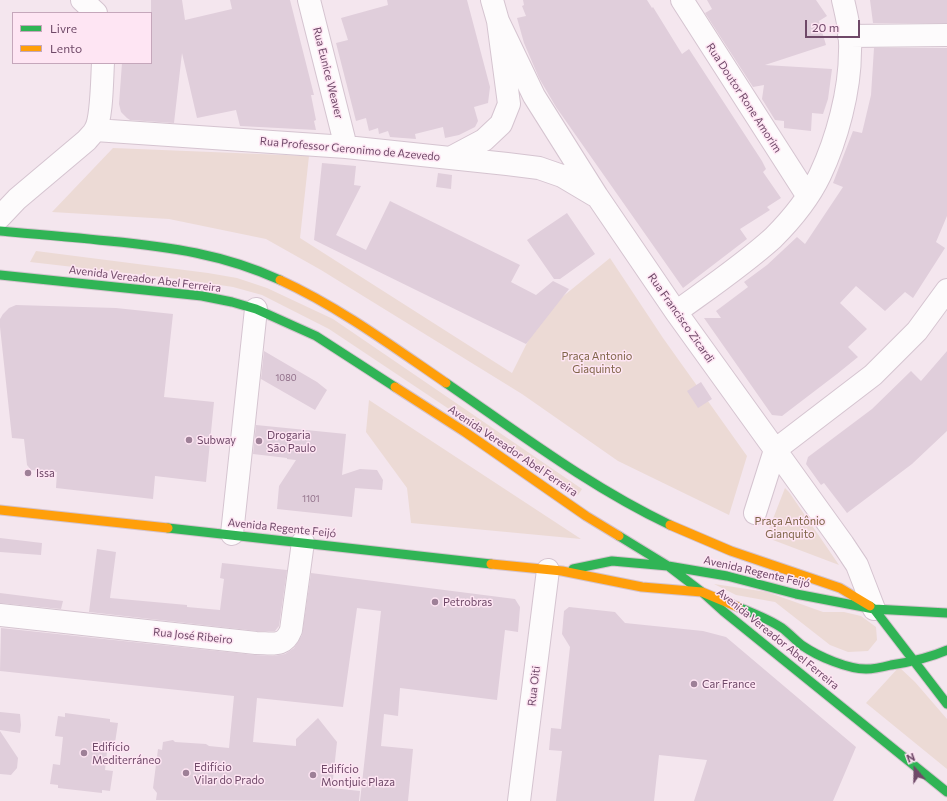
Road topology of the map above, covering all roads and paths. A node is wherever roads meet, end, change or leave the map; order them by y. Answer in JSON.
{"nodes":[{"id":1,"x":82,"y":0,"type":"edge"},
{"id":2,"x":101,"y":0,"type":"edge"},
{"id":3,"x":309,"y":0,"type":"edge"},
{"id":4,"x":492,"y":0,"type":"edge"},
{"id":5,"x":682,"y":0,"type":"edge"},
{"id":6,"x":843,"y":0,"type":"edge"},
{"id":7,"x":95,"y":12,"type":"edge"},
{"id":8,"x":103,"y":12,"type":"edge"},
{"id":9,"x":498,"y":21,"type":"junction"},
{"id":10,"x":947,"y":35,"type":"edge"},
{"id":11,"x":850,"y":36,"type":"junction"},
{"id":12,"x":103,"y":64,"type":"edge"},
{"id":13,"x":95,"y":130,"type":"junction"},
{"id":14,"x":346,"y":147,"type":"junction"},
{"id":15,"x":452,"y":158,"type":"junction"},
{"id":16,"x":807,"y":195,"type":"junction"},
{"id":17,"x":597,"y":196,"type":"junction"},
{"id":18,"x":0,"y":217,"type":"edge"},
{"id":19,"x":0,"y":230,"type":"edge"},
{"id":20,"x":0,"y":275,"type":"edge"},
{"id":21,"x":947,"y":290,"type":"edge"},
{"id":22,"x":256,"y":309,"type":"junction"},
{"id":23,"x":676,"y":312,"type":"junction"},
{"id":24,"x":775,"y":450,"type":"junction"},
{"id":25,"x":0,"y":510,"type":"edge"},
{"id":26,"x":755,"y":513,"type":"dead end"},
{"id":27,"x":232,"y":534,"type":"junction"},
{"id":28,"x":303,"y":542,"type":"junction"},
{"id":29,"x":668,"y":566,"type":"junction"},
{"id":30,"x":555,"y":570,"type":"junction"},
{"id":31,"x":702,"y":592,"type":"junction"},
{"id":32,"x":874,"y":609,"type":"junction"},
{"id":33,"x":947,"y":614,"type":"edge"},
{"id":34,"x":0,"y":615,"type":"edge"},
{"id":35,"x":947,"y":650,"type":"edge"},
{"id":36,"x":913,"y":661,"type":"junction"},
{"id":37,"x":947,"y":704,"type":"edge"},
{"id":38,"x":947,"y":792,"type":"edge"},
{"id":39,"x":519,"y":801,"type":"edge"}],
"edges":[{"from":1,"to":7,"type":"street"},
{"from":2,"to":8,"type":"street"},
{"from":3,"to":14,"type":"street","name":"Rua Eunice Weaver"},
{"from":4,"to":9,"type":"street","name":"Rua Francisco Zicardi"},
{"from":5,"to":16,"type":"street","name":"Rua Doutor Rone Amorim"},
{"from":6,"to":11,"type":"street"},
{"from":9,"to":15,"type":"street","name":"Rua Francisco Zicardi"},
{"from":9,"to":17,"type":"street","name":"Rua Francisco Zicardi"},
{"from":10,"to":11,"type":"street"},
{"from":11,"to":16,"type":"street"},
{"from":12,"to":13,"type":"street"},
{"from":13,"to":14,"type":"street","name":"Rua Professor Geronimo de Azevedo"},
{"from":13,"to":18,"type":"street"},
{"from":14,"to":15,"type":"street","name":"Rua Professor Geronimo de Azevedo"},
{"from":15,"to":17,"type":"street","name":"Rua Professor Geronimo de Azevedo"},
{"from":16,"to":23,"type":"street"},
{"from":17,"to":23,"type":"street","name":"Rua Francisco Zicardi"},
{"from":19,"to":32,"type":"main road","name":"Avenida Vereador Abel Ferreira"},
{"from":20,"to":22,"type":"main road","name":"Avenida Vereador Abel Ferreira"},
{"from":21,"to":24,"type":"street"},
{"from":22,"to":27,"type":"street"},
{"from":22,"to":29,"type":"main road","name":"Avenida Vereador Abel Ferreira"},
{"from":23,"to":24,"type":"street","name":"Rua Francisco Zicardi"},
{"from":24,"to":26,"type":"street"},
{"from":24,"to":32,"type":"street","name":"Rua Francisco Zicardi"},
{"from":25,"to":27,"type":"main road","name":"Avenida Regente Feijó"},
{"from":27,"to":28,"type":"main road","name":"Avenida Regente Feijó"},
{"from":28,"to":30,"type":"main road","name":"Avenida Regente Feijó"},
{"from":28,"to":34,"type":"street","name":"Rua José Ribeiro"},
{"from":29,"to":30,"type":"main road","name":"Avenida Regente Feijó"},
{"from":29,"to":31,"type":"main road","name":"Avenida Vereador Abel Ferreira"},
{"from":29,"to":32,"type":"main road","name":"Avenida Regente Feijó"},
{"from":30,"to":31,"type":"main road","name":"Avenida Regente Feijó"},
{"from":30,"to":39,"type":"street","name":"Rua Oiti"},
{"from":31,"to":36,"type":"main road","name":"Avenida Regente Feijó"},
{"from":31,"to":38,"type":"main road","name":"Avenida Vereador Abel Ferreira"},
{"from":32,"to":33,"type":"main road","name":"Avenida Regente Feijó"},
{"from":32,"to":36,"type":"main road","name":"Avenida Vereador Abel Ferreira"},
{"from":35,"to":36,"type":"main road","name":"Avenida Regente Feijó"},
{"from":36,"to":37,"type":"main road","name":"Avenida Vereador Abel Ferreira"}]}
